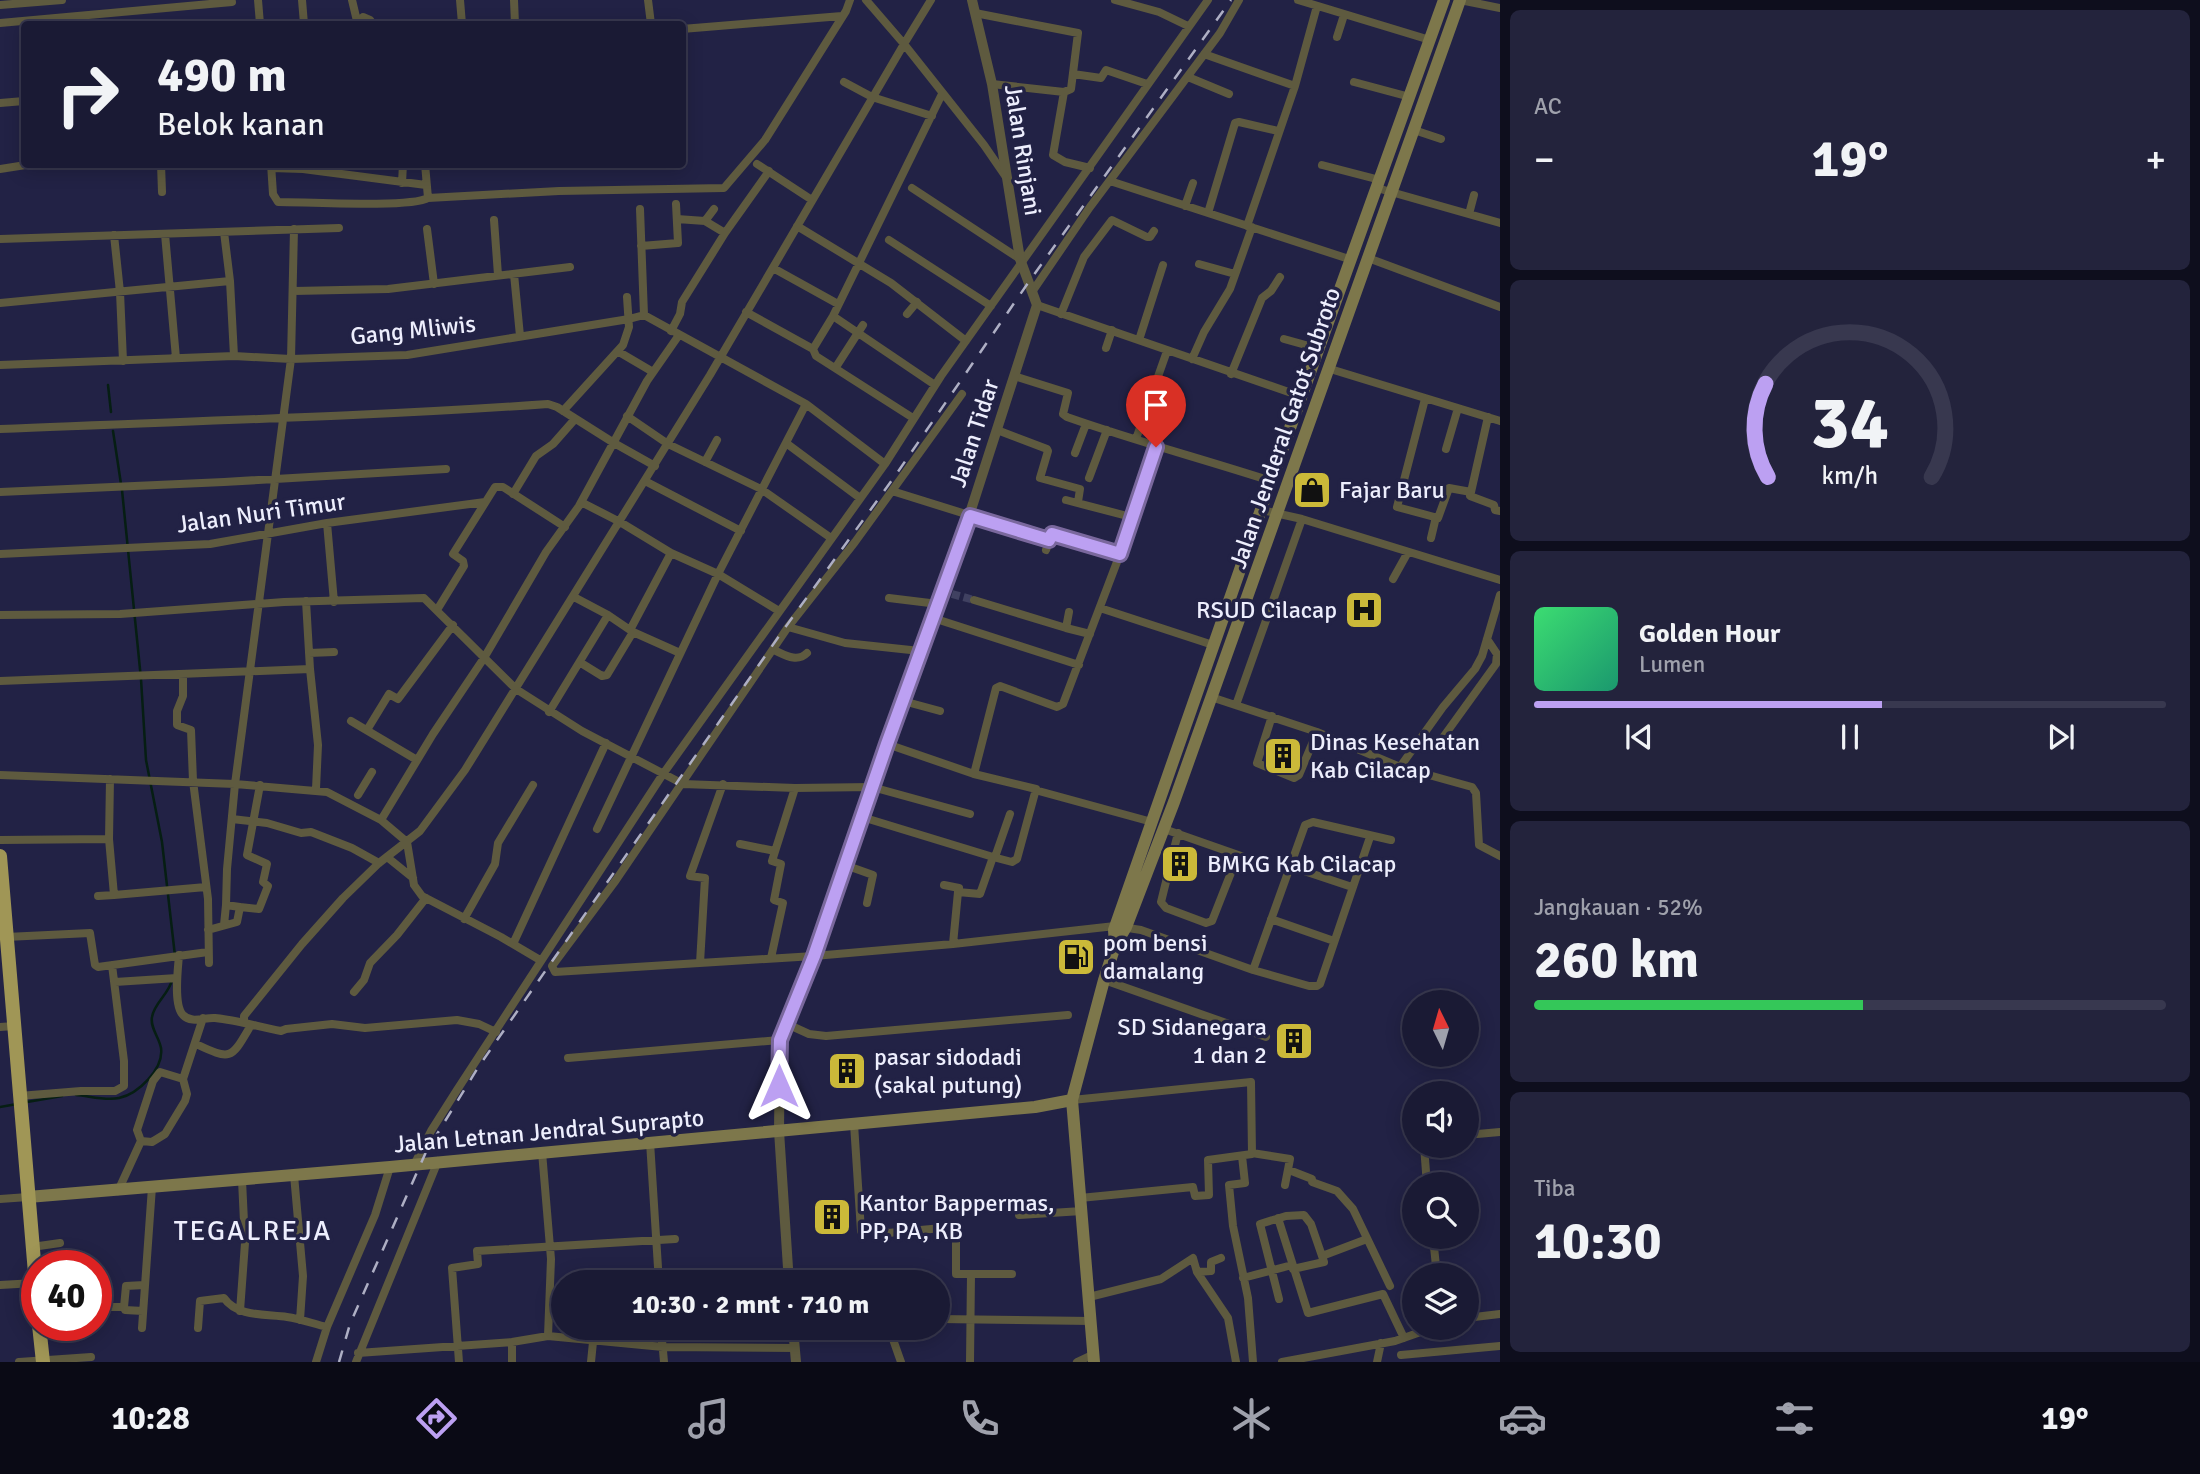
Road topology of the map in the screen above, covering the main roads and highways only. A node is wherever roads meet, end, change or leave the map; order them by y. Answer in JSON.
{"nodes":[{"id":1,"x":1444,"y":0,"type":"edge"},
{"id":2,"x":1460,"y":0,"type":"edge"},
{"id":3,"x":1196,"y":693,"type":"junction"},
{"id":4,"x":1211,"y":697,"type":"junction"},
{"id":5,"x":0,"y":856,"type":"edge"},
{"id":6,"x":1121,"y":927,"type":"junction"},
{"id":7,"x":4,"y":943,"type":"edge"},
{"id":8,"x":7,"y":1026,"type":"edge"},
{"id":9,"x":1072,"y":1100,"type":"junction"},
{"id":10,"x":28,"y":1197,"type":"junction"},
{"id":11,"x":32,"y":1250,"type":"edge"},
{"id":12,"x":41,"y":1341,"type":"edge"},
{"id":13,"x":1094,"y":1358,"type":"edge"},
{"id":14,"x":43,"y":1361,"type":"edge"}],
"edges":[{"from":1,"to":3,"type":"main road","name":"Jalan Jenderal Gatot Subroto"},
{"from":2,"to":4,"type":"main road","name":"Jalan Jenderal Gatot Subroto"},
{"from":3,"to":4,"type":"main road"},
{"from":3,"to":6,"type":"main road","name":"Jalan Jenderal Gatot Subroto"},
{"from":4,"to":6,"type":"main road","name":"Jalan Jenderal Gatot Subroto"},
{"from":5,"to":7,"type":"highway"},
{"from":6,"to":9,"type":"main road","name":"Jalan Jenderal Gatot Subroto"},
{"from":7,"to":8,"type":"highway"},
{"from":8,"to":10,"type":"highway"},
{"from":9,"to":10,"type":"main road","name":"Jalan Letnan Jendral Suprapto"},
{"from":9,"to":13,"type":"main road","name":"Jalan Jenderal Gatot Subroto"},
{"from":10,"to":11,"type":"highway"},
{"from":12,"to":14,"type":"highway"}]}
